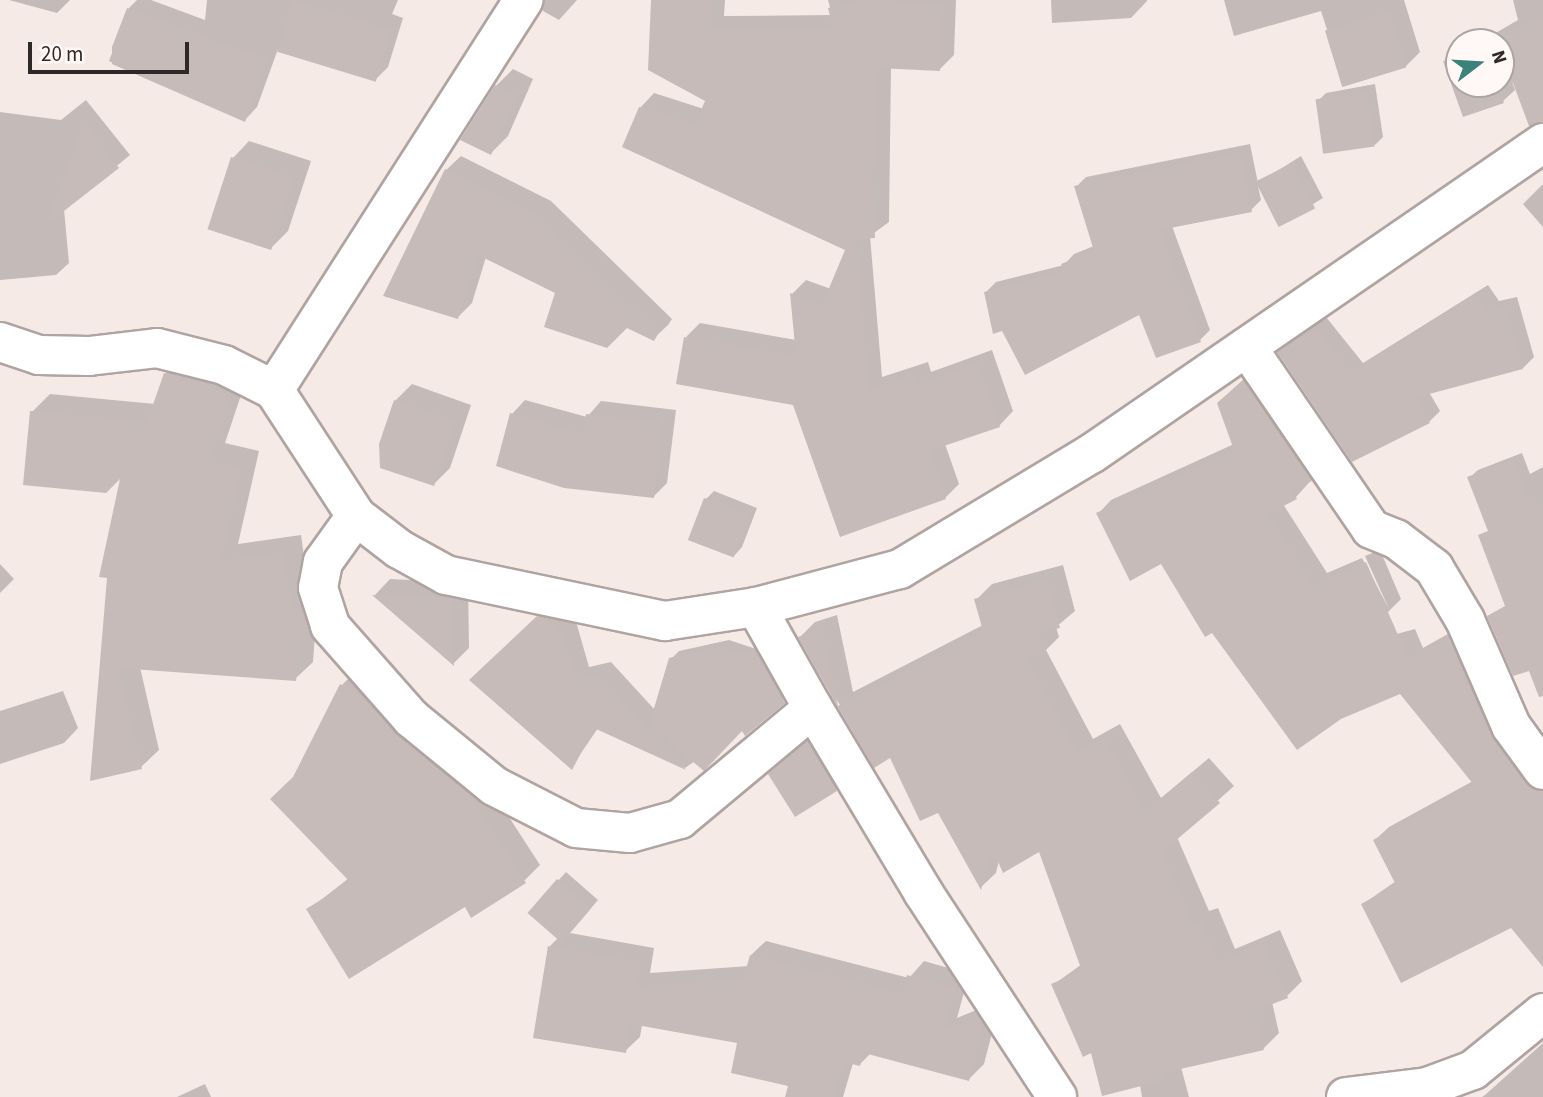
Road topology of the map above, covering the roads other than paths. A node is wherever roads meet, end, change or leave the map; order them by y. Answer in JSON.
{"nodes":[{"id":1,"x":523,"y":0,"type":"edge"},
{"id":2,"x":1543,"y":144,"type":"edge"},
{"id":3,"x":0,"y":342,"type":"edge"},
{"id":4,"x":1247,"y":347,"type":"junction"},
{"id":5,"x":274,"y":390,"type":"junction"},
{"id":6,"x":356,"y":516,"type":"junction"},
{"id":7,"x":756,"y":607,"type":"junction"},
{"id":8,"x":813,"y":708,"type":"junction"},
{"id":9,"x":1543,"y":769,"type":"edge"},
{"id":10,"x":1543,"y":1013,"type":"edge"},
{"id":11,"x":1057,"y":1097,"type":"edge"},
{"id":12,"x":1346,"y":1097,"type":"edge"}],
"edges":[{"from":1,"to":5,"type":"street"},
{"from":2,"to":4,"type":"street"},
{"from":3,"to":5,"type":"street"},
{"from":4,"to":7,"type":"street"},
{"from":4,"to":9,"type":"street"},
{"from":5,"to":6,"type":"street"},
{"from":6,"to":7,"type":"street"},
{"from":6,"to":8,"type":"street"},
{"from":7,"to":8,"type":"street"},
{"from":8,"to":11,"type":"street"},
{"from":10,"to":12,"type":"street"}]}
